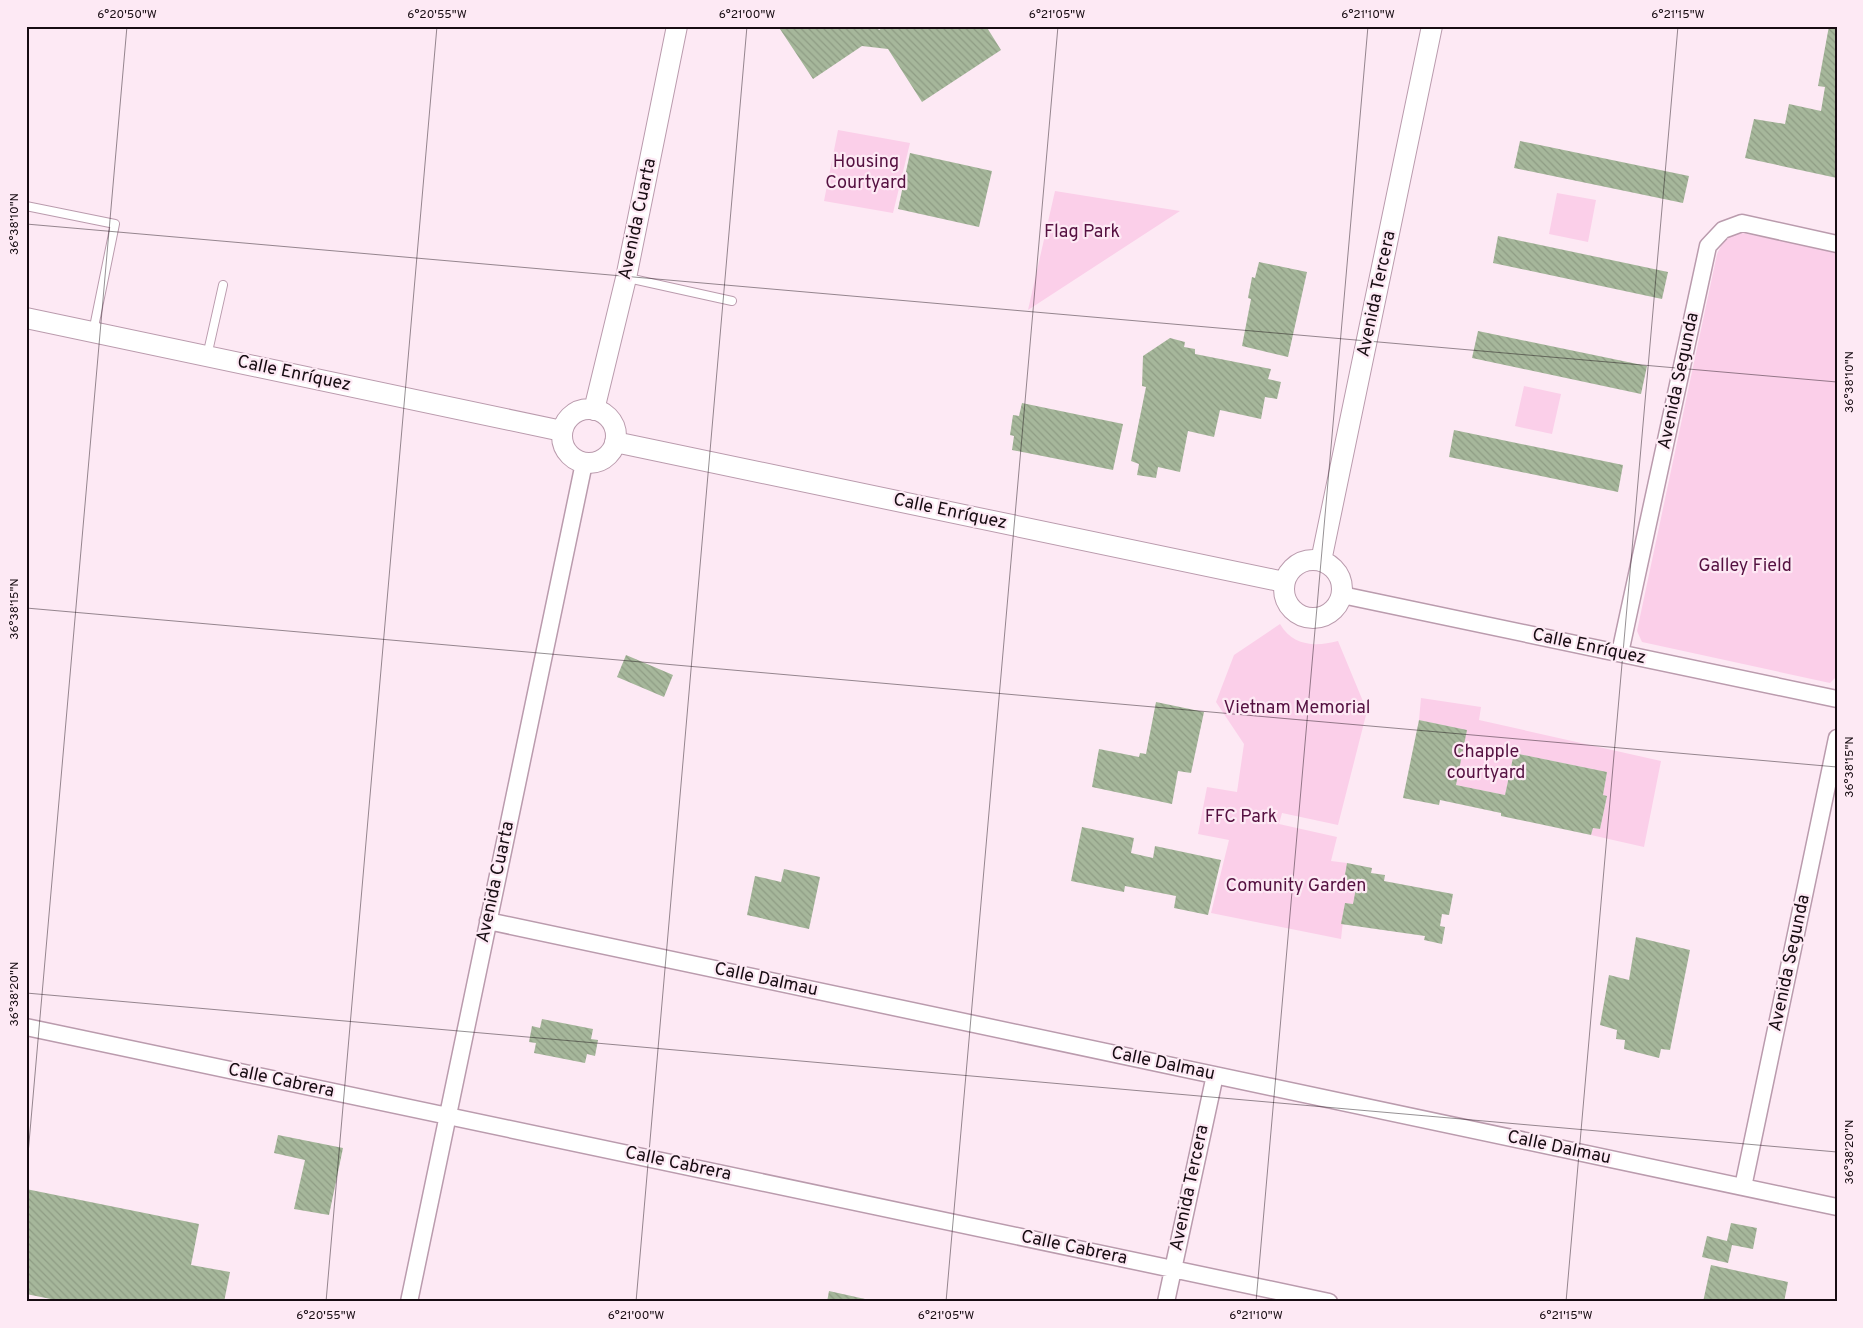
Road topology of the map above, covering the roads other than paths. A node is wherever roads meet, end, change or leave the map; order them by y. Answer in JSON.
{"nodes":[{"id":1,"x":677,"y":26,"type":"edge"},
{"id":2,"x":1432,"y":26,"type":"edge"},
{"id":3,"x":26,"y":206,"type":"edge"},
{"id":4,"x":1837,"y":244,"type":"edge"},
{"id":5,"x":626,"y":278,"type":"junction"},
{"id":6,"x":223,"y":284,"type":"dead end"},
{"id":7,"x":732,"y":300,"type":"dead end"},
{"id":8,"x":26,"y":318,"type":"edge"},
{"id":9,"x":93,"y":332,"type":"junction"},
{"id":10,"x":207,"y":356,"type":"junction"},
{"id":11,"x":594,"y":410,"type":"junction"},
{"id":12,"x":562,"y":431,"type":"junction"},
{"id":13,"x":615,"y":442,"type":"junction"},
{"id":14,"x":584,"y":463,"type":"junction"},
{"id":15,"x":1321,"y":561,"type":"junction"},
{"id":16,"x":1284,"y":582,"type":"junction"},
{"id":17,"x":1342,"y":595,"type":"junction"},
{"id":18,"x":1620,"y":653,"type":"junction"},
{"id":19,"x":1837,"y":699,"type":"edge"},
{"id":20,"x":1837,"y":738,"type":"edge"},
{"id":21,"x":488,"y":921,"type":"junction"},
{"id":22,"x":26,"y":1027,"type":"edge"},
{"id":23,"x":1215,"y":1075,"type":"junction"},
{"id":24,"x":447,"y":1116,"type":"junction"},
{"id":25,"x":1743,"y":1187,"type":"junction"},
{"id":26,"x":1837,"y":1207,"type":"edge"},
{"id":27,"x":1173,"y":1269,"type":"junction"},
{"id":28,"x":408,"y":1302,"type":"edge"},
{"id":29,"x":1166,"y":1302,"type":"edge"},
{"id":30,"x":1329,"y":1302,"type":"edge"}],
"edges":[{"from":1,"to":5,"type":"street","name":"Avenida Cuarta"},
{"from":2,"to":15,"type":"street","name":"Avenida Tercera"},
{"from":3,"to":9,"type":"lane"},
{"from":4,"to":18,"type":"street","name":"Avenida Segunda"},
{"from":5,"to":7,"type":"lane"},
{"from":5,"to":11,"type":"street","name":"Avenida Cuarta"},
{"from":6,"to":10,"type":"lane"},
{"from":8,"to":9,"type":"street","name":"Calle Enríquez"},
{"from":9,"to":10,"type":"street","name":"Calle Enríquez"},
{"from":10,"to":12,"type":"street","name":"Calle Enríquez"},
{"from":11,"to":12,"type":"street"},
{"from":11,"to":13,"type":"street"},
{"from":12,"to":14,"type":"street"},
{"from":13,"to":14,"type":"street"},
{"from":13,"to":16,"type":"street","name":"Calle Enríquez"},
{"from":14,"to":21,"type":"street","name":"Avenida Cuarta"},
{"from":15,"to":16,"type":"street"},
{"from":15,"to":17,"type":"street"},
{"from":16,"to":17,"type":"street"},
{"from":17,"to":18,"type":"street","name":"Calle Enríquez"},
{"from":18,"to":19,"type":"street","name":"Calle Enríquez"},
{"from":20,"to":25,"type":"street","name":"Avenida Segunda"},
{"from":21,"to":23,"type":"street","name":"Calle Dalmau"},
{"from":21,"to":24,"type":"street","name":"Avenida Cuarta"},
{"from":22,"to":24,"type":"street","name":"Calle Cabrera"},
{"from":23,"to":25,"type":"street","name":"Calle Dalmau"},
{"from":23,"to":27,"type":"street","name":"Avenida Tercera"},
{"from":24,"to":27,"type":"street","name":"Calle Cabrera"},
{"from":24,"to":28,"type":"street","name":"Avenida Cuarta"},
{"from":25,"to":26,"type":"street","name":"Calle Dalmau"},
{"from":27,"to":29,"type":"street","name":"Avenida Tercera"},
{"from":27,"to":30,"type":"street","name":"Calle Cabrera"}]}
